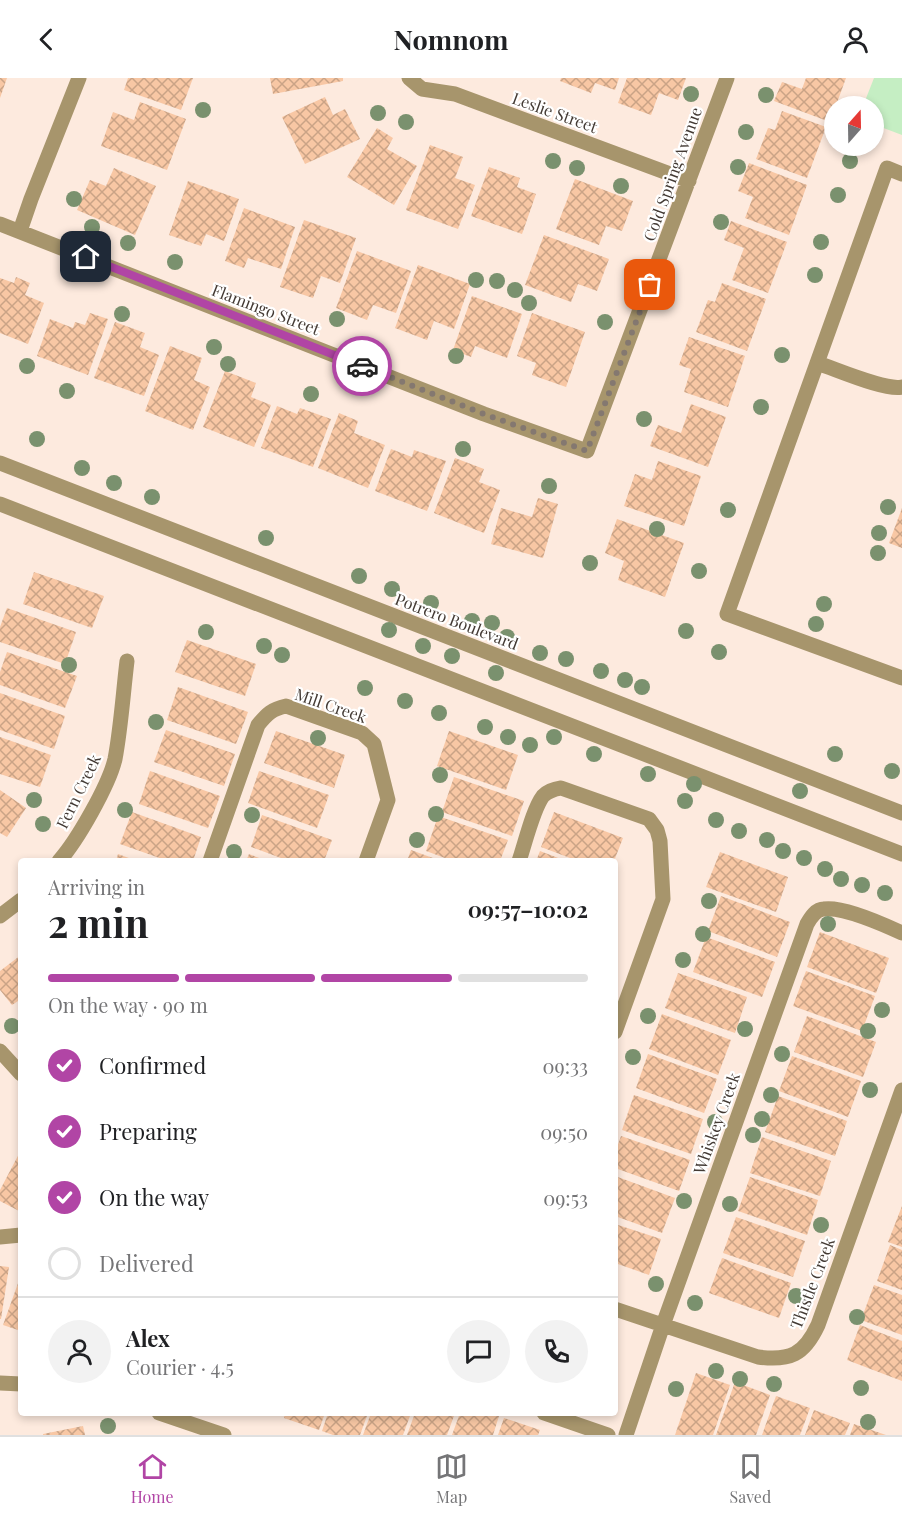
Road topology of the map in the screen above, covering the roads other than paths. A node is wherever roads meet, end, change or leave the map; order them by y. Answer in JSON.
{"nodes":[{"id":1,"x":79,"y":78,"type":"edge"},
{"id":2,"x":409,"y":78,"type":"edge"},
{"id":3,"x":728,"y":78,"type":"edge"},
{"id":4,"x":902,"y":174,"type":"edge"},
{"id":5,"x":689,"y":181,"type":"junction"},
{"id":6,"x":0,"y":224,"type":"edge"},
{"id":7,"x":20,"y":231,"type":"junction"},
{"id":8,"x":817,"y":363,"type":"junction"},
{"id":9,"x":902,"y":387,"type":"edge"},
{"id":10,"x":587,"y":451,"type":"joint"},
{"id":11,"x":0,"y":463,"type":"edge"},
{"id":12,"x":0,"y":504,"type":"edge"},
{"id":13,"x":127,"y":661,"type":"dead end"},
{"id":14,"x":902,"y":678,"type":"edge"},
{"id":15,"x":902,"y":813,"type":"edge"},
{"id":16,"x":902,"y":854,"type":"edge"},
{"id":17,"x":62,"y":858,"type":"edge"},
{"id":18,"x":211,"y":858,"type":"edge"},
{"id":19,"x":367,"y":858,"type":"edge"},
{"id":20,"x":520,"y":858,"type":"edge"},
{"id":21,"x":18,"y":902,"type":"edge"},
{"id":22,"x":0,"y":916,"type":"edge"},
{"id":23,"x":902,"y":933,"type":"edge"},
{"id":24,"x":618,"y":1024,"type":"edge"},
{"id":25,"x":0,"y":1051,"type":"edge"},
{"id":26,"x":18,"y":1071,"type":"edge"},
{"id":27,"x":902,"y":1090,"type":"edge"},
{"id":28,"x":18,"y":1235,"type":"edge"},
{"id":29,"x":0,"y":1237,"type":"edge"},
{"id":30,"x":618,"y":1310,"type":"edge"},
{"id":31,"x":663,"y":1326,"type":"junction"},
{"id":32,"x":0,"y":1383,"type":"edge"},
{"id":33,"x":18,"y":1384,"type":"edge"},
{"id":34,"x":168,"y":1416,"type":"edge"},
{"id":35,"x":553,"y":1416,"type":"edge"},
{"id":36,"x":224,"y":1435,"type":"edge"},
{"id":37,"x":608,"y":1435,"type":"edge"},
{"id":38,"x":626,"y":1435,"type":"edge"}],
"edges":[{"from":1,"to":7,"type":"street"},
{"from":2,"to":5,"type":"street","name":"Leslie Street"},
{"from":3,"to":5,"type":"street","name":"Cold Spring Avenue"},
{"from":4,"to":8,"type":"street"},
{"from":5,"to":10,"type":"street","name":"Cold Spring Avenue"},
{"from":6,"to":7,"type":"street","name":"Flamingo Street"},
{"from":7,"to":10,"type":"street","name":"Flamingo Street"},
{"from":8,"to":9,"type":"street"},
{"from":8,"to":14,"type":"street"},
{"from":11,"to":15,"type":"street","name":"Potrero Boulevard"},
{"from":12,"to":16,"type":"street"},
{"from":13,"to":17,"type":"street","name":"Fern Creek"},
{"from":18,"to":19,"type":"street","name":"Mill Creek"},
{"from":20,"to":24,"type":"street"},
{"from":21,"to":22,"type":"street"},
{"from":23,"to":31,"type":"street","name":"Whiskey Creek"},
{"from":25,"to":26,"type":"street"},
{"from":27,"to":31,"type":"street","name":"Thistle Creek"},
{"from":28,"to":29,"type":"street"},
{"from":30,"to":31,"type":"street","name":"Thistle Creek"},
{"from":31,"to":38,"type":"street","name":"Whiskey Creek"},
{"from":32,"to":33,"type":"street"},
{"from":34,"to":36,"type":"street"},
{"from":35,"to":37,"type":"street"}]}
